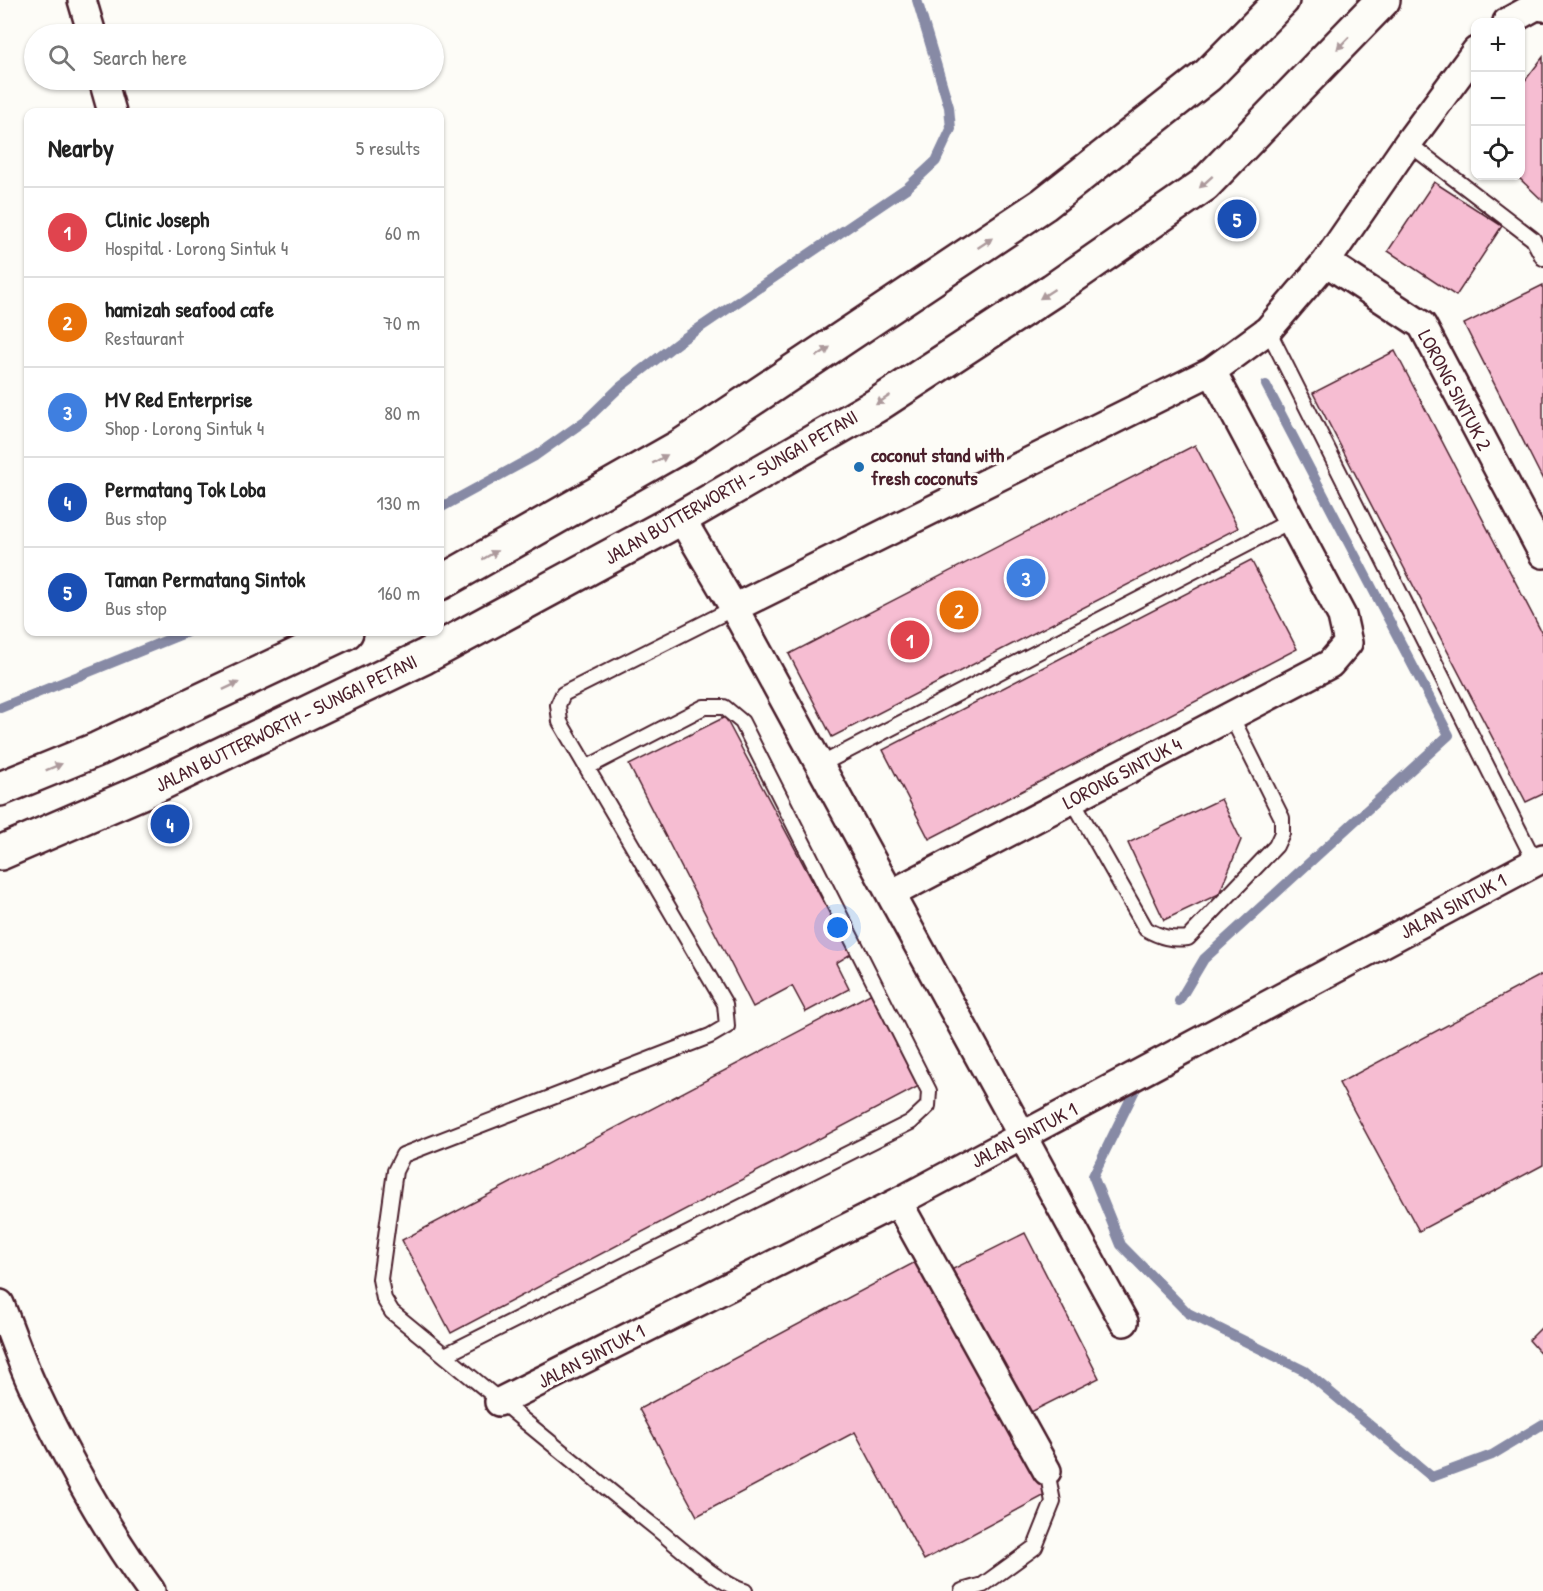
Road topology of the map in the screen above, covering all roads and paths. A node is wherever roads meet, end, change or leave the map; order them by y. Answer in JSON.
{"nodes":[{"id":1,"x":82,"y":0,"type":"edge"},
{"id":2,"x":1282,"y":0,"type":"edge"},
{"id":3,"x":1393,"y":0,"type":"edge"},
{"id":4,"x":1543,"y":7,"type":"edge"},
{"id":5,"x":1374,"y":10,"type":"edge"},
{"id":6,"x":1514,"y":18,"type":"edge"},
{"id":7,"x":89,"y":24,"type":"edge"},
{"id":8,"x":1471,"y":58,"type":"edge"},
{"id":9,"x":106,"y":90,"type":"edge"},
{"id":10,"x":111,"y":108,"type":"edge"},
{"id":11,"x":1408,"y":143,"type":"junction"},
{"id":12,"x":1538,"y":236,"type":"edge"},
{"id":13,"x":1543,"y":258,"type":"edge"},
{"id":14,"x":1326,"y":262,"type":"junction"},
{"id":15,"x":1268,"y":330,"type":"junction"},
{"id":16,"x":1212,"y":371,"type":"junction"},
{"id":17,"x":681,"y":518,"type":"junction"},
{"id":18,"x":1292,"y":520,"type":"junction"},
{"id":19,"x":1543,"y":554,"type":"edge"},
{"id":20,"x":444,"y":582,"type":"edge"},
{"id":21,"x":734,"y":608,"type":"junction"},
{"id":22,"x":338,"y":636,"type":"edge"},
{"id":23,"x":1231,"y":716,"type":"junction"},
{"id":24,"x":820,"y":765,"type":"junction"},
{"id":25,"x":588,"y":767,"type":"junction"},
{"id":26,"x":0,"y":789,"type":"edge"},
{"id":27,"x":1072,"y":799,"type":"junction"},
{"id":28,"x":0,"y":854,"type":"edge"},
{"id":29,"x":1539,"y":860,"type":"edge"},
{"id":30,"x":891,"y":894,"type":"junction"},
{"id":31,"x":1022,"y":1136,"type":"junction"},
{"id":32,"x":898,"y":1202,"type":"junction"},
{"id":33,"x":3,"y":1311,"type":"edge"},
{"id":34,"x":1124,"y":1322,"type":"dead end"},
{"id":35,"x":445,"y":1355,"type":"junction"},
{"id":36,"x":499,"y":1402,"type":"junction"},
{"id":37,"x":1047,"y":1471,"type":"joint"},
{"id":38,"x":151,"y":1591,"type":"edge"},
{"id":39,"x":745,"y":1591,"type":"edge"},
{"id":40,"x":962,"y":1591,"type":"edge"}],
"edges":[{"from":1,"to":7,"type":"street"},
{"from":20,"to":2,"type":"highway","one_way":true},
{"from":3,"to":5,"type":"highway","name":"JALAN BUTTERWORTH - SUNGAI PETANI"},
{"from":4,"to":6,"type":"street"},
{"from":5,"to":17,"type":"highway","name":"JALAN BUTTERWORTH - SUNGAI PETANI","one_way":true},
{"from":8,"to":11,"type":"street"},
{"from":9,"to":10,"type":"street"},
{"from":11,"to":12,"type":"lane"},
{"from":11,"to":14,"type":"street"},
{"from":12,"to":13,"type":"lane"},
{"from":14,"to":15,"type":"street"},
{"from":14,"to":19,"type":"street","name":"LORONG SINTUK 2"},
{"from":15,"to":16,"type":"street"},
{"from":15,"to":29,"type":"lane"},
{"from":16,"to":18,"type":"street"},
{"from":16,"to":21,"type":"street"},
{"from":17,"to":21,"type":"street"},
{"from":17,"to":28,"type":"highway","name":"JALAN BUTTERWORTH - SUNGAI PETANI"},
{"from":18,"to":23,"type":"street","name":"LORONG SINTUK 4"},
{"from":18,"to":24,"type":"lane"},
{"from":21,"to":24,"type":"street"},
{"from":21,"to":25,"type":"lane"},
{"from":26,"to":22,"type":"highway","one_way":true},
{"from":23,"to":27,"type":"street","name":"LORONG SINTUK 4"},
{"from":23,"to":27,"type":"lane"},
{"from":24,"to":30,"type":"street"},
{"from":25,"to":35,"type":"lane"},
{"from":25,"to":35,"type":"lane"},
{"from":27,"to":30,"type":"street","name":"LORONG SINTUK 4"},
{"from":29,"to":31,"type":"street","name":"JALAN SINTUK 1"},
{"from":30,"to":31,"type":"street"},
{"from":31,"to":32,"type":"street","name":"JALAN SINTUK 1"},
{"from":31,"to":34,"type":"street"},
{"from":32,"to":36,"type":"street","name":"JALAN SINTUK 1"},
{"from":32,"to":37,"type":"street"},
{"from":33,"to":38,"type":"street"},
{"from":35,"to":36,"type":"lane"},
{"from":36,"to":39,"type":"lane"},
{"from":37,"to":40,"type":"lane"}]}
